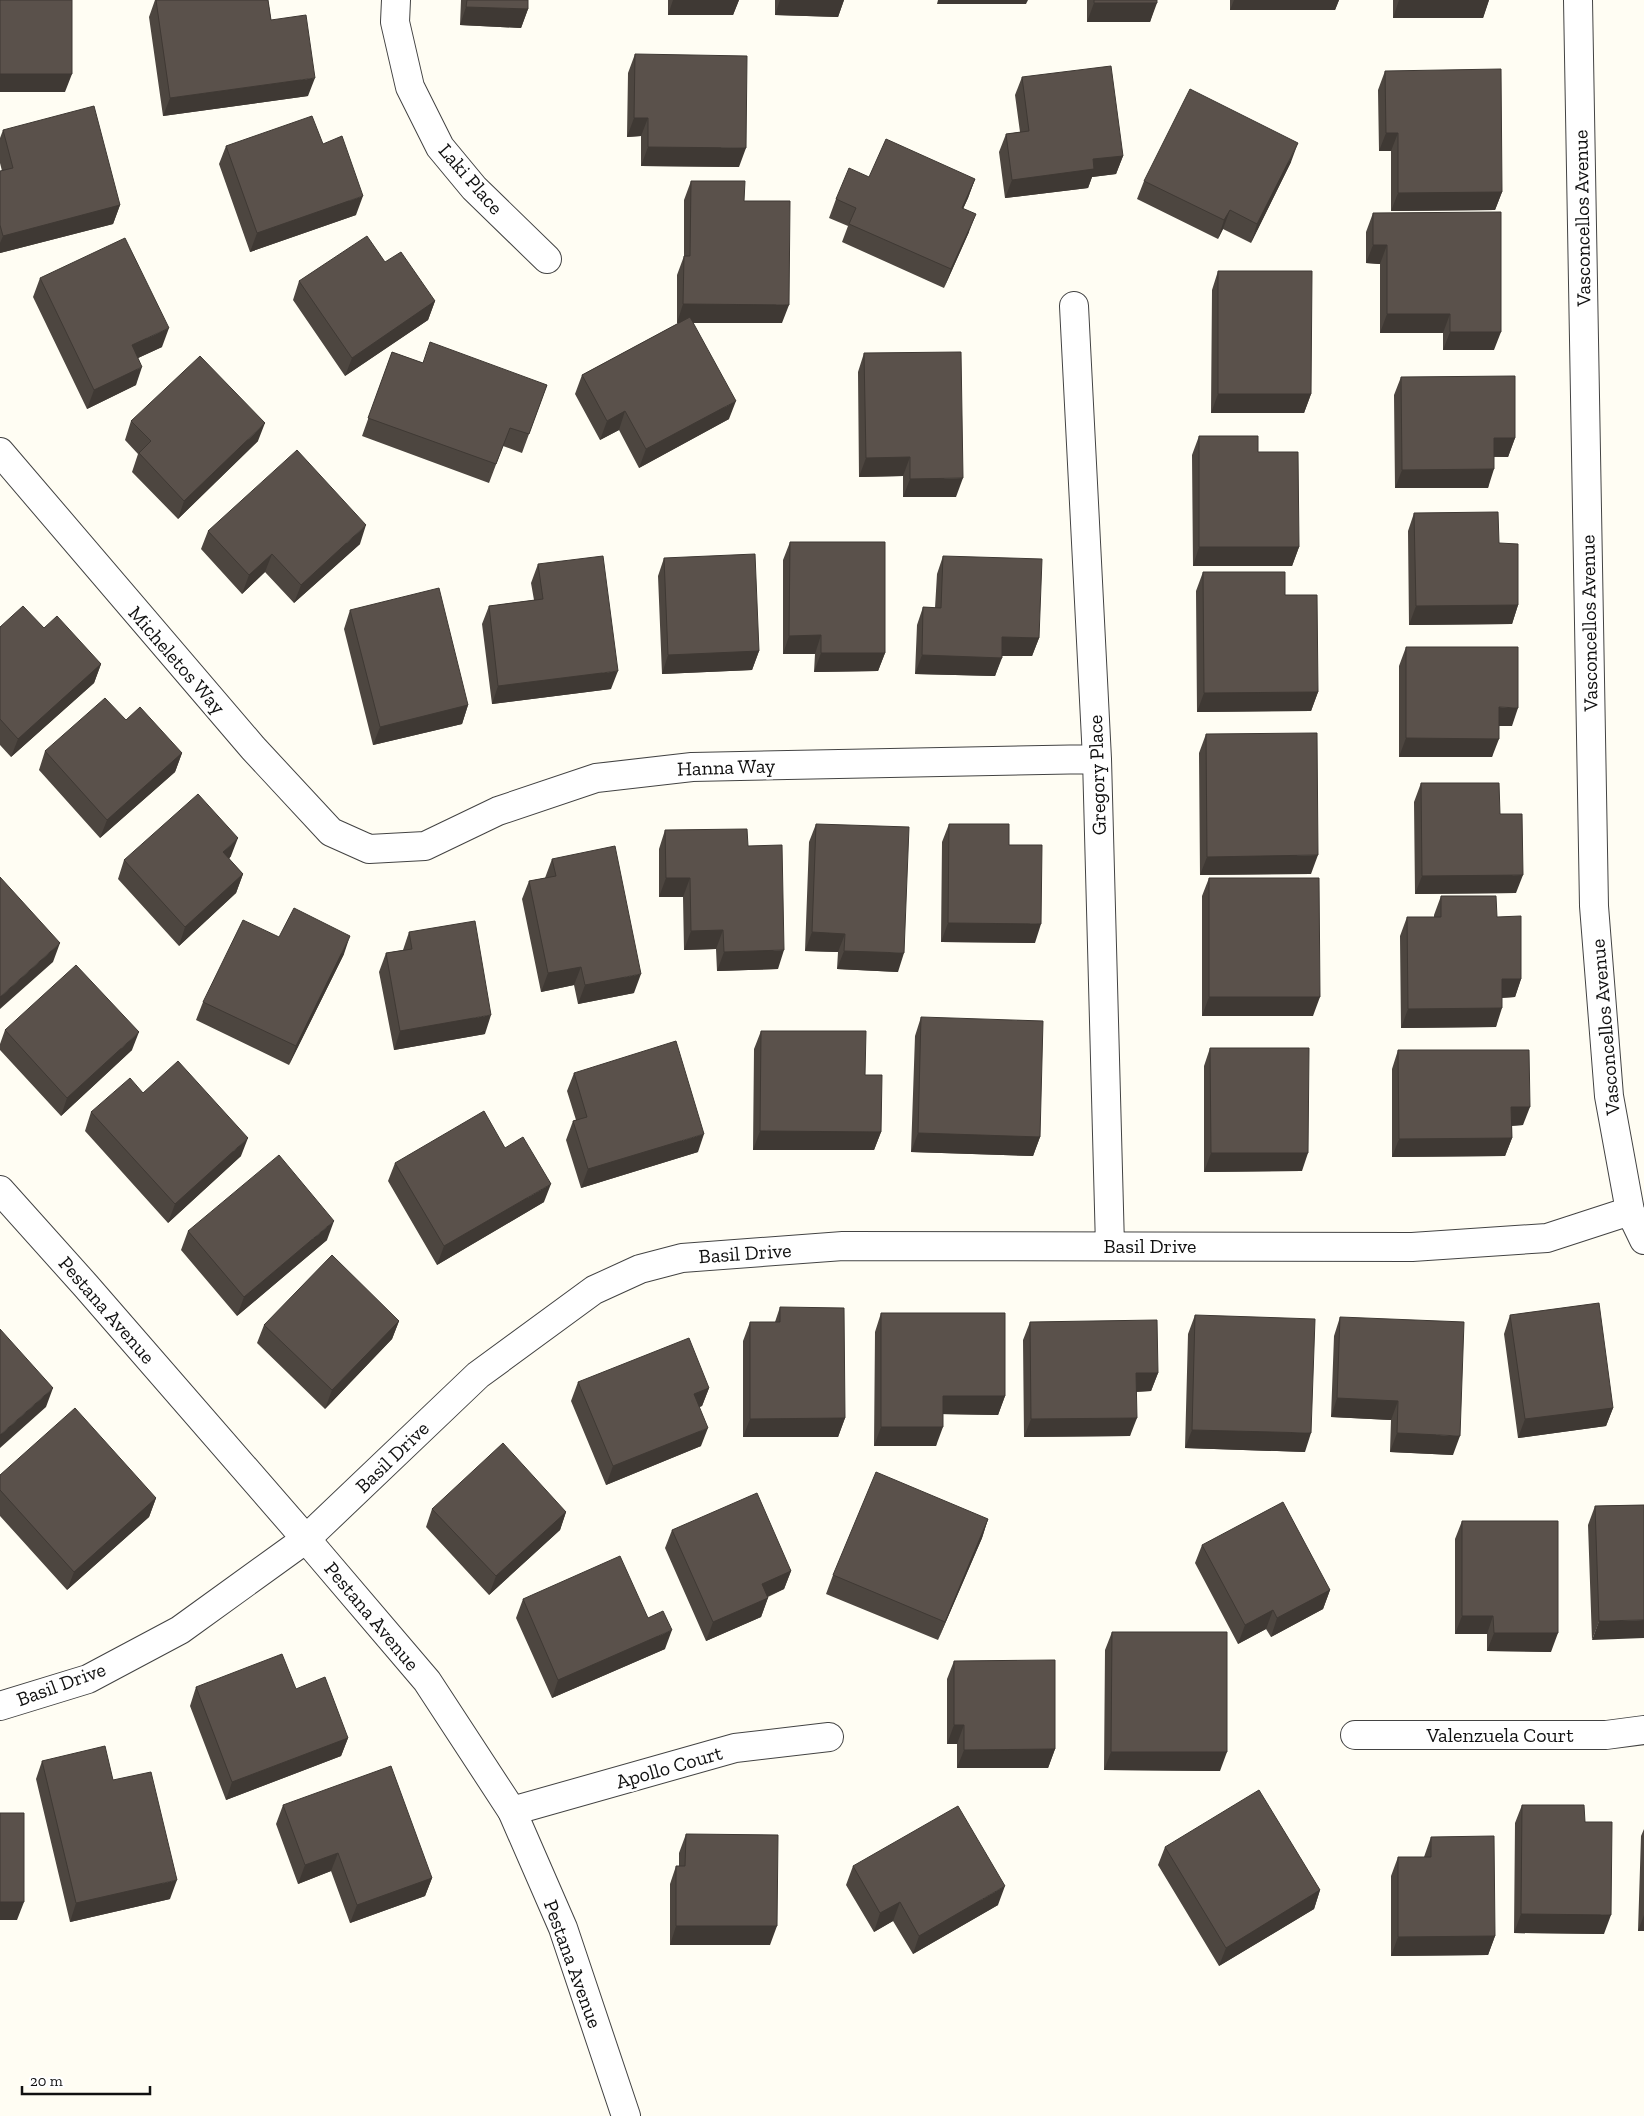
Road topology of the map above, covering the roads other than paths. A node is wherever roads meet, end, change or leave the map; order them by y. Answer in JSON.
{"nodes":[{"id":1,"x":396,"y":0,"type":"edge"},
{"id":2,"x":1578,"y":0,"type":"edge"},
{"id":3,"x":547,"y":259,"type":"dead end"},
{"id":4,"x":1074,"y":306,"type":"dead end"},
{"id":5,"x":0,"y":452,"type":"edge"},
{"id":6,"x":1097,"y":760,"type":"junction"},
{"id":7,"x":369,"y":849,"type":"joint"},
{"id":8,"x":0,"y":1190,"type":"edge"},
{"id":9,"x":1630,"y":1211,"type":"junction"},
{"id":10,"x":1644,"y":1240,"type":"edge"},
{"id":11,"x":1110,"y":1246,"type":"junction"},
{"id":12,"x":306,"y":1538,"type":"junction"},
{"id":13,"x":0,"y":1706,"type":"edge"},
{"id":14,"x":1644,"y":1730,"type":"edge"},
{"id":15,"x":1355,"y":1735,"type":"dead end"},
{"id":16,"x":829,"y":1736,"type":"dead end"},
{"id":17,"x":512,"y":1811,"type":"junction"},
{"id":18,"x":626,"y":2116,"type":"edge"}],
"edges":[{"from":1,"to":3,"type":"street","name":"Laki Place"},
{"from":2,"to":9,"type":"street","name":"Vasconcellos Avenue"},
{"from":4,"to":6,"type":"street","name":"Gregory Place"},
{"from":5,"to":7,"type":"street","name":"Micheletos Way"},
{"from":6,"to":7,"type":"street","name":"Hanna Way"},
{"from":6,"to":11,"type":"street","name":"Gregory Place"},
{"from":8,"to":12,"type":"street","name":"Pestana Avenue"},
{"from":9,"to":10,"type":"street","name":"Vasconcellos Avenue"},
{"from":9,"to":11,"type":"street","name":"Basil Drive"},
{"from":11,"to":12,"type":"street","name":"Basil Drive"},
{"from":12,"to":13,"type":"street","name":"Basil Drive"},
{"from":12,"to":17,"type":"street","name":"Pestana Avenue"},
{"from":14,"to":15,"type":"street","name":"Valenzuela Court"},
{"from":16,"to":17,"type":"street","name":"Apollo Court"},
{"from":17,"to":18,"type":"street","name":"Pestana Avenue"}]}
